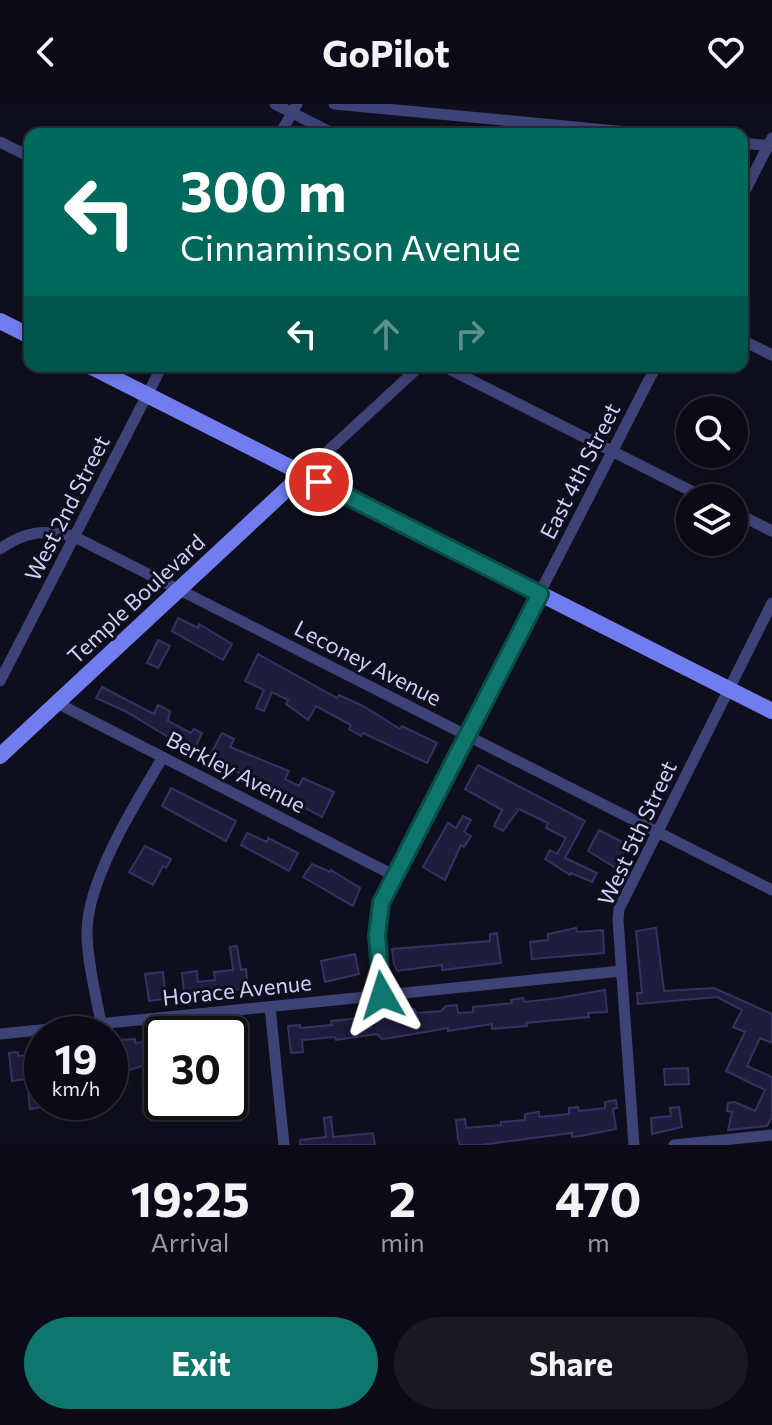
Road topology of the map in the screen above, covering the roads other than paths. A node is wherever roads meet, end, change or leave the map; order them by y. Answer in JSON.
{"nodes":[{"id":1,"x":275,"y":104,"type":"edge"},
{"id":2,"x":334,"y":104,"type":"edge"},
{"id":3,"x":294,"y":108,"type":"edge"},
{"id":4,"x":283,"y":128,"type":"edge"},
{"id":5,"x":325,"y":128,"type":"edge"},
{"id":6,"x":571,"y":128,"type":"edge"},
{"id":7,"x":0,"y":142,"type":"edge"},
{"id":8,"x":748,"y":143,"type":"edge"},
{"id":9,"x":771,"y":143,"type":"edge"},
{"id":10,"x":24,"y":154,"type":"edge"},
{"id":11,"x":748,"y":186,"type":"edge"},
{"id":12,"x":1,"y":324,"type":"edge"},
{"id":13,"x":24,"y":334,"type":"edge"},
{"id":14,"x":748,"y":343,"type":"edge"},
{"id":15,"x":772,"y":355,"type":"edge"},
{"id":16,"x":102,"y":372,"type":"edge"},
{"id":17,"x":159,"y":372,"type":"edge"},
{"id":18,"x":414,"y":372,"type":"edge"},
{"id":19,"x":455,"y":372,"type":"edge"},
{"id":20,"x":653,"y":372,"type":"edge"},
{"id":21,"x":147,"y":395,"type":"junction"},
{"id":22,"x":612,"y":451,"type":"junction"},
{"id":23,"x":303,"y":474,"type":"junction"},
{"id":24,"x":677,"y":484,"type":"edge"},
{"id":25,"x":748,"y":519,"type":"edge"},
{"id":26,"x":772,"y":531,"type":"edge"},
{"id":27,"x":75,"y":537,"type":"junction"},
{"id":28,"x":0,"y":549,"type":"edge"},
{"id":29,"x":179,"y":589,"type":"junction"},
{"id":30,"x":540,"y":594,"type":"junction"},
{"id":31,"x":772,"y":603,"type":"edge"},
{"id":32,"x":0,"y":681,"type":"edge"},
{"id":33,"x":729,"y":690,"type":"junction"},
{"id":34,"x":57,"y":703,"type":"junction"},
{"id":35,"x":772,"y":711,"type":"edge"},
{"id":36,"x":468,"y":736,"type":"junction"},
{"id":37,"x":0,"y":756,"type":"edge"},
{"id":38,"x":163,"y":757,"type":"junction"},
{"id":39,"x":658,"y":832,"type":"junction"},
{"id":40,"x":397,"y":877,"type":"junction"},
{"id":41,"x":772,"y":890,"type":"edge"},
{"id":42,"x":621,"y":971,"type":"junction"},
{"id":43,"x":382,"y":995,"type":"junction"},
{"id":44,"x":270,"y":1007,"type":"junction"},
{"id":45,"x":100,"y":1016,"type":"edge"},
{"id":46,"x":128,"y":1021,"type":"edge"},
{"id":47,"x":24,"y":1032,"type":"edge"},
{"id":48,"x":0,"y":1034,"type":"edge"},
{"id":49,"x":772,"y":1135,"type":"edge"},
{"id":50,"x":284,"y":1145,"type":"edge"},
{"id":51,"x":634,"y":1145,"type":"edge"},
{"id":52,"x":674,"y":1145,"type":"edge"}],
"edges":[{"from":1,"to":3,"type":"street"},
{"from":2,"to":6,"type":"street"},
{"from":3,"to":4,"type":"street"},
{"from":3,"to":5,"type":"street"},
{"from":7,"to":10,"type":"street"},
{"from":8,"to":9,"type":"street"},
{"from":9,"to":11,"type":"street"},
{"from":12,"to":13,"type":"street"},
{"from":14,"to":15,"type":"street"},
{"from":16,"to":21,"type":"street"},
{"from":17,"to":21,"type":"street","name":"West 2nd Street"},
{"from":18,"to":23,"type":"street"},
{"from":19,"to":22,"type":"street"},
{"from":20,"to":22,"type":"street","name":"East 4th Street"},
{"from":21,"to":23,"type":"street"},
{"from":21,"to":27,"type":"street","name":"West 2nd Street"},
{"from":22,"to":24,"type":"street"},
{"from":22,"to":30,"type":"street","name":"East 4th Street"},
{"from":23,"to":29,"type":"street","name":"Temple Boulevard"},
{"from":23,"to":30,"type":"street"},
{"from":25,"to":26,"type":"street"},
{"from":27,"to":28,"type":"street","name":"Leconey Avenue"},
{"from":27,"to":29,"type":"street","name":"Leconey Avenue"},
{"from":27,"to":32,"type":"street","name":"West 2nd Street"},
{"from":29,"to":34,"type":"street","name":"Temple Boulevard"},
{"from":29,"to":36,"type":"street","name":"Leconey Avenue"},
{"from":30,"to":33,"type":"street"},
{"from":30,"to":36,"type":"street","name":"East 4th Street"},
{"from":31,"to":33,"type":"street","name":"West 5th Street"},
{"from":33,"to":35,"type":"street"},
{"from":33,"to":39,"type":"street","name":"West 5th Street"},
{"from":34,"to":37,"type":"street","name":"Temple Boulevard"},
{"from":34,"to":38,"type":"street","name":"Berkley Avenue"},
{"from":36,"to":39,"type":"street","name":"Leconey Avenue"},
{"from":36,"to":40,"type":"street","name":"East 4th Street"},
{"from":38,"to":40,"type":"street","name":"Berkley Avenue"},
{"from":38,"to":45,"type":"street"},
{"from":39,"to":41,"type":"street","name":"Leconey Avenue"},
{"from":39,"to":42,"type":"street","name":"West 5th Street"},
{"from":40,"to":43,"type":"street","name":"East 4th Street"},
{"from":42,"to":43,"type":"street","name":"Horace Avenue"},
{"from":42,"to":51,"type":"street","name":"West 5th Street"},
{"from":43,"to":44,"type":"street","name":"Horace Avenue"},
{"from":44,"to":46,"type":"street","name":"Horace Avenue"},
{"from":44,"to":50,"type":"street"},
{"from":47,"to":48,"type":"street","name":"Horace Avenue"},
{"from":49,"to":52,"type":"street"}]}
